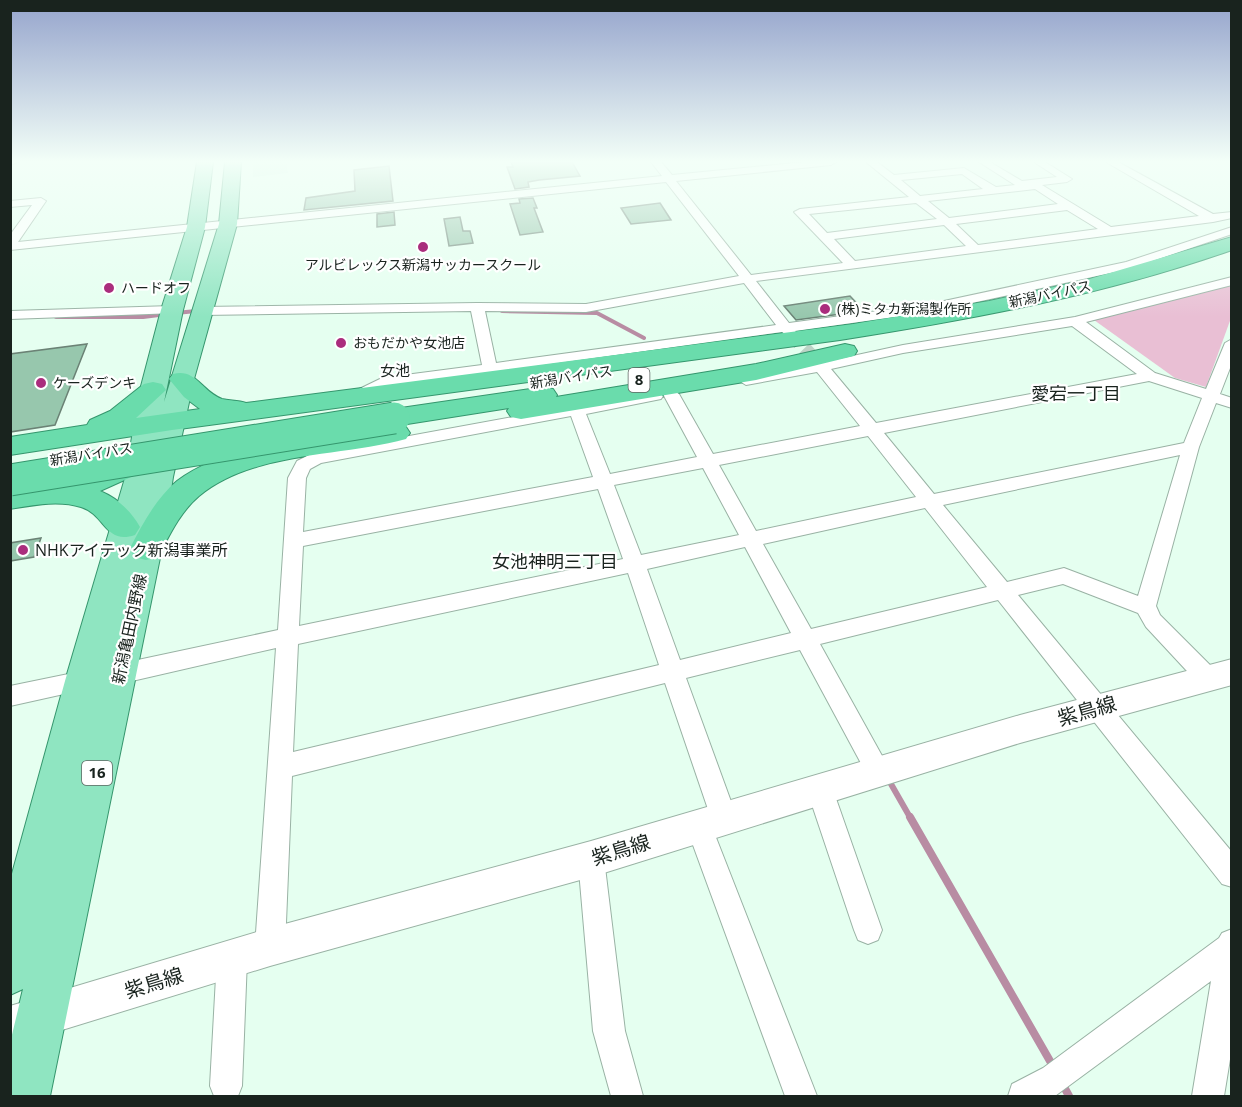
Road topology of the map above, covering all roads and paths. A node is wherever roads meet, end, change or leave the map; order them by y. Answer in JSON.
{"nodes":[{"id":1,"x":32,"y":214,"type":"edge"},
{"id":2,"x":198,"y":214,"type":"edge"},
{"id":3,"x":216,"y":214,"type":"edge"},
{"id":4,"x":229,"y":214,"type":"edge"},
{"id":5,"x":327,"y":214,"type":"edge"},
{"id":6,"x":696,"y":214,"type":"edge"},
{"id":7,"x":802,"y":214,"type":"edge"},
{"id":8,"x":936,"y":214,"type":"edge"},
{"id":9,"x":1007,"y":214,"type":"edge"},
{"id":10,"x":1082,"y":214,"type":"edge"},
{"id":11,"x":1204,"y":214,"type":"edge"},
{"id":12,"x":1232,"y":214,"type":"edge"},
{"id":13,"x":1210,"y":217,"type":"junction"},
{"id":14,"x":946,"y":221,"type":"junction"},
{"id":15,"x":228,"y":224,"type":"junction"},
{"id":16,"x":196,"y":227,"type":"junction"},
{"id":17,"x":1232,"y":229,"type":"edge"},
{"id":18,"x":1109,"y":231,"type":"junction"},
{"id":19,"x":825,"y":237,"type":"junction"},
{"id":20,"x":1232,"y":243,"type":"edge"},
{"id":21,"x":10,"y":245,"type":"edge"},
{"id":22,"x":976,"y":249,"type":"junction"},
{"id":23,"x":1232,"y":260,"type":"edge"},
{"id":24,"x":852,"y":265,"type":"junction"},
{"id":25,"x":183,"y":270,"type":"junction"},
{"id":26,"x":746,"y":279,"type":"junction"},
{"id":27,"x":1232,"y":281,"type":"edge"},
{"id":28,"x":477,"y":307,"type":"junction"},
{"id":29,"x":172,"y":310,"type":"junction"},
{"id":30,"x":201,"y":311,"type":"junction"},
{"id":31,"x":10,"y":315,"type":"edge"},
{"id":32,"x":1075,"y":321,"type":"junction"},
{"id":33,"x":860,"y":330,"type":"junction"},
{"id":34,"x":788,"y":331,"type":"junction"},
{"id":35,"x":884,"y":342,"type":"junction"},
{"id":36,"x":1232,"y":342,"type":"edge"},
{"id":37,"x":819,"y":365,"type":"junction"},
{"id":38,"x":490,"y":369,"type":"junction"},
{"id":39,"x":1150,"y":376,"type":"junction"},
{"id":40,"x":182,"y":379,"type":"junction"},
{"id":41,"x":153,"y":390,"type":"junction"},
{"id":42,"x":671,"y":394,"type":"junction"},
{"id":43,"x":1209,"y":396,"type":"junction"},
{"id":44,"x":355,"y":397,"type":"junction"},
{"id":45,"x":1232,"y":403,"type":"edge"},
{"id":46,"x":279,"y":407,"type":"junction"},
{"id":47,"x":577,"y":410,"type":"junction"},
{"id":48,"x":394,"y":412,"type":"junction"},
{"id":49,"x":872,"y":429,"type":"junction"},
{"id":50,"x":10,"y":447,"type":"edge"},
{"id":51,"x":1191,"y":447,"type":"junction"},
{"id":52,"x":155,"y":451,"type":"junction"},
{"id":53,"x":304,"y":457,"type":"junction"},
{"id":54,"x":708,"y":461,"type":"junction"},
{"id":55,"x":10,"y":467,"type":"edge"},
{"id":56,"x":10,"y":480,"type":"edge"},
{"id":57,"x":604,"y":481,"type":"junction"},
{"id":58,"x":24,"y":496,"type":"edge"},
{"id":59,"x":928,"y":500,"type":"junction"},
{"id":60,"x":135,"y":538,"type":"junction"},
{"id":61,"x":750,"y":538,"type":"junction"},
{"id":62,"x":294,"y":541,"type":"junction"},
{"id":63,"x":635,"y":564,"type":"junction"},
{"id":64,"x":1002,"y":591,"type":"junction"},
{"id":65,"x":1145,"y":607,"type":"junction"},
{"id":66,"x":290,"y":635,"type":"junction"},
{"id":67,"x":806,"y":640,"type":"junction"},
{"id":68,"x":673,"y":669,"type":"junction"},
{"id":69,"x":1219,"y":675,"type":"edge"},
{"id":70,"x":101,"y":677,"type":"junction"},
{"id":71,"x":10,"y":696,"type":"edge"},
{"id":72,"x":1097,"y":708,"type":"junction"},
{"id":73,"x":281,"y":767,"type":"junction"},
{"id":74,"x":879,"y":772,"type":"junction"},
{"id":75,"x":820,"y":790,"type":"junction"},
{"id":76,"x":712,"y":822,"type":"junction"},
{"id":77,"x":591,"y":859,"type":"junction"},
{"id":78,"x":1232,"y":874,"type":"edge"},
{"id":79,"x":868,"y":930,"type":"dead end"},
{"id":80,"x":1231,"y":945,"type":"edge"},
{"id":81,"x":270,"y":947,"type":"junction"},
{"id":82,"x":232,"y":958,"type":"junction"},
{"id":83,"x":10,"y":971,"type":"edge"},
{"id":84,"x":26,"y":1022,"type":"edge"},
{"id":85,"x":226,"y":1086,"type":"dead end"},
{"id":86,"x":24,"y":1096,"type":"edge"},
{"id":87,"x":627,"y":1096,"type":"edge"},
{"id":88,"x":801,"y":1096,"type":"edge"},
{"id":89,"x":1024,"y":1096,"type":"edge"},
{"id":90,"x":1208,"y":1096,"type":"edge"}],
"edges":[{"from":1,"to":21,"type":"street"},
{"from":2,"to":16,"type":"main road","name":"新潟亀田内野線","number":"16"},
{"from":3,"to":16,"type":"main road"},
{"from":4,"to":15,"type":"main road","name":"新潟亀田内野線","number":"16"},
{"from":5,"to":15,"type":"street"},
{"from":6,"to":26,"type":"street"},
{"from":7,"to":19,"type":"street"},
{"from":8,"to":14,"type":"street"},
{"from":9,"to":14,"type":"street"},
{"from":10,"to":18,"type":"street"},
{"from":11,"to":13,"type":"street"},
{"from":12,"to":13,"type":"street"},
{"from":13,"to":17,"type":"street"},
{"from":13,"to":18,"type":"street"},
{"from":14,"to":19,"type":"street"},
{"from":14,"to":22,"type":"street"},
{"from":15,"to":16,"type":"street"},
{"from":15,"to":25,"type":"main road"},
{"from":15,"to":30,"type":"main road","name":"新潟亀田内野線","number":"16"},
{"from":16,"to":21,"type":"street"},
{"from":16,"to":25,"type":"main road","name":"新潟亀田内野線","number":"16"},
{"from":17,"to":34,"type":"street"},
{"from":18,"to":22,"type":"street"},
{"from":19,"to":24,"type":"street"},
{"from":20,"to":33,"type":"highway","name":"新潟バイパス","number":"8"},
{"from":22,"to":24,"type":"street"},
{"from":23,"to":35,"type":"highway","name":"新潟バイパス","number":"8"},
{"from":24,"to":26,"type":"street"},
{"from":25,"to":29,"type":"main road","name":"新潟亀田内野線","number":"16"},
{"from":26,"to":28,"type":"street"},
{"from":26,"to":34,"type":"street"},
{"from":27,"to":32,"type":"street"},
{"from":28,"to":30,"type":"street"},
{"from":28,"to":38,"type":"street"},
{"from":29,"to":31,"type":"street"},
{"from":29,"to":41,"type":"main road","name":"新潟亀田内野線","number":"16"},
{"from":30,"to":40,"type":"main road","name":"新潟亀田内野線","number":"16"},
{"from":32,"to":37,"type":"street"},
{"from":32,"to":39,"type":"street"},
{"from":33,"to":44,"type":"highway"},
{"from":33,"to":48,"type":"highway","name":"新潟バイパス","number":"8"},
{"from":34,"to":38,"type":"street"},
{"from":35,"to":48,"type":"highway","name":"新潟バイパス","number":"8"},
{"from":35,"to":53,"type":"highway"},
{"from":36,"to":43,"type":"street"},
{"from":37,"to":42,"type":"street"},
{"from":37,"to":49,"type":"street"},
{"from":38,"to":44,"type":"street"},
{"from":39,"to":43,"type":"street"},
{"from":39,"to":49,"type":"street"},
{"from":40,"to":46,"type":"highway"},
{"from":40,"to":52,"type":"main road","name":"新潟亀田内野線","number":"16"},
{"from":41,"to":50,"type":"highway"},
{"from":41,"to":52,"type":"main road","name":"新潟亀田内野線","number":"16"},
{"from":42,"to":47,"type":"street"},
{"from":42,"to":54,"type":"street"},
{"from":43,"to":45,"type":"street"},
{"from":43,"to":51,"type":"street"},
{"from":44,"to":46,"type":"highway"},
{"from":46,"to":52,"type":"highway"},
{"from":47,"to":53,"type":"street"},
{"from":47,"to":57,"type":"street"},
{"from":48,"to":55,"type":"highway","name":"新潟バイパス","number":"8"},
{"from":48,"to":56,"type":"highway","name":"新潟バイパス","number":"8","bridge":true},
{"from":49,"to":54,"type":"street"},
{"from":49,"to":59,"type":"street"},
{"from":50,"to":52,"type":"highway"},
{"from":51,"to":59,"type":"street"},
{"from":51,"to":65,"type":"street"},
{"from":52,"to":53,"type":"highway"},
{"from":52,"to":58,"type":"highway"},
{"from":52,"to":60,"type":"main road","name":"新潟亀田内野線","number":"16"},
{"from":53,"to":60,"type":"highway"},
{"from":53,"to":62,"type":"street"},
{"from":54,"to":57,"type":"street"},
{"from":54,"to":61,"type":"street"},
{"from":57,"to":62,"type":"street"},
{"from":57,"to":63,"type":"street"},
{"from":58,"to":60,"type":"highway"},
{"from":59,"to":61,"type":"street"},
{"from":59,"to":64,"type":"street"},
{"from":60,"to":70,"type":"main road","name":"新潟亀田内野線","number":"16"},
{"from":61,"to":63,"type":"street"},
{"from":61,"to":67,"type":"street"},
{"from":62,"to":66,"type":"street"},
{"from":63,"to":66,"type":"street"},
{"from":63,"to":68,"type":"street"},
{"from":64,"to":65,"type":"street"},
{"from":64,"to":67,"type":"street"},
{"from":64,"to":72,"type":"street"},
{"from":65,"to":69,"type":"street"},
{"from":66,"to":70,"type":"street"},
{"from":66,"to":73,"type":"street"},
{"from":67,"to":68,"type":"street"},
{"from":67,"to":74,"type":"street"},
{"from":68,"to":73,"type":"street"},
{"from":68,"to":76,"type":"street"},
{"from":69,"to":72,"type":"street","name":"紫鳥線"},
{"from":70,"to":71,"type":"street"},
{"from":70,"to":83,"type":"main road","name":"新潟亀田内野線","number":"16"},
{"from":70,"to":84,"type":"main road","name":"新潟亀田内野線","number":"16"},
{"from":72,"to":74,"type":"street","name":"紫鳥線"},
{"from":72,"to":78,"type":"street"},
{"from":73,"to":81,"type":"street"},
{"from":74,"to":75,"type":"street","name":"紫鳥線"},
{"from":75,"to":76,"type":"street","name":"紫鳥線"},
{"from":75,"to":79,"type":"street"},
{"from":76,"to":77,"type":"street","name":"紫鳥線"},
{"from":76,"to":88,"type":"street"},
{"from":77,"to":81,"type":"street","name":"紫鳥線"},
{"from":77,"to":87,"type":"street"},
{"from":80,"to":89,"type":"street"},
{"from":80,"to":90,"type":"street"},
{"from":81,"to":82,"type":"street","name":"紫鳥線"},
{"from":82,"to":84,"type":"street","name":"紫鳥線"},
{"from":82,"to":85,"type":"street"},
{"from":84,"to":86,"type":"main road","name":"新潟亀田内野線","number":"16"}]}
